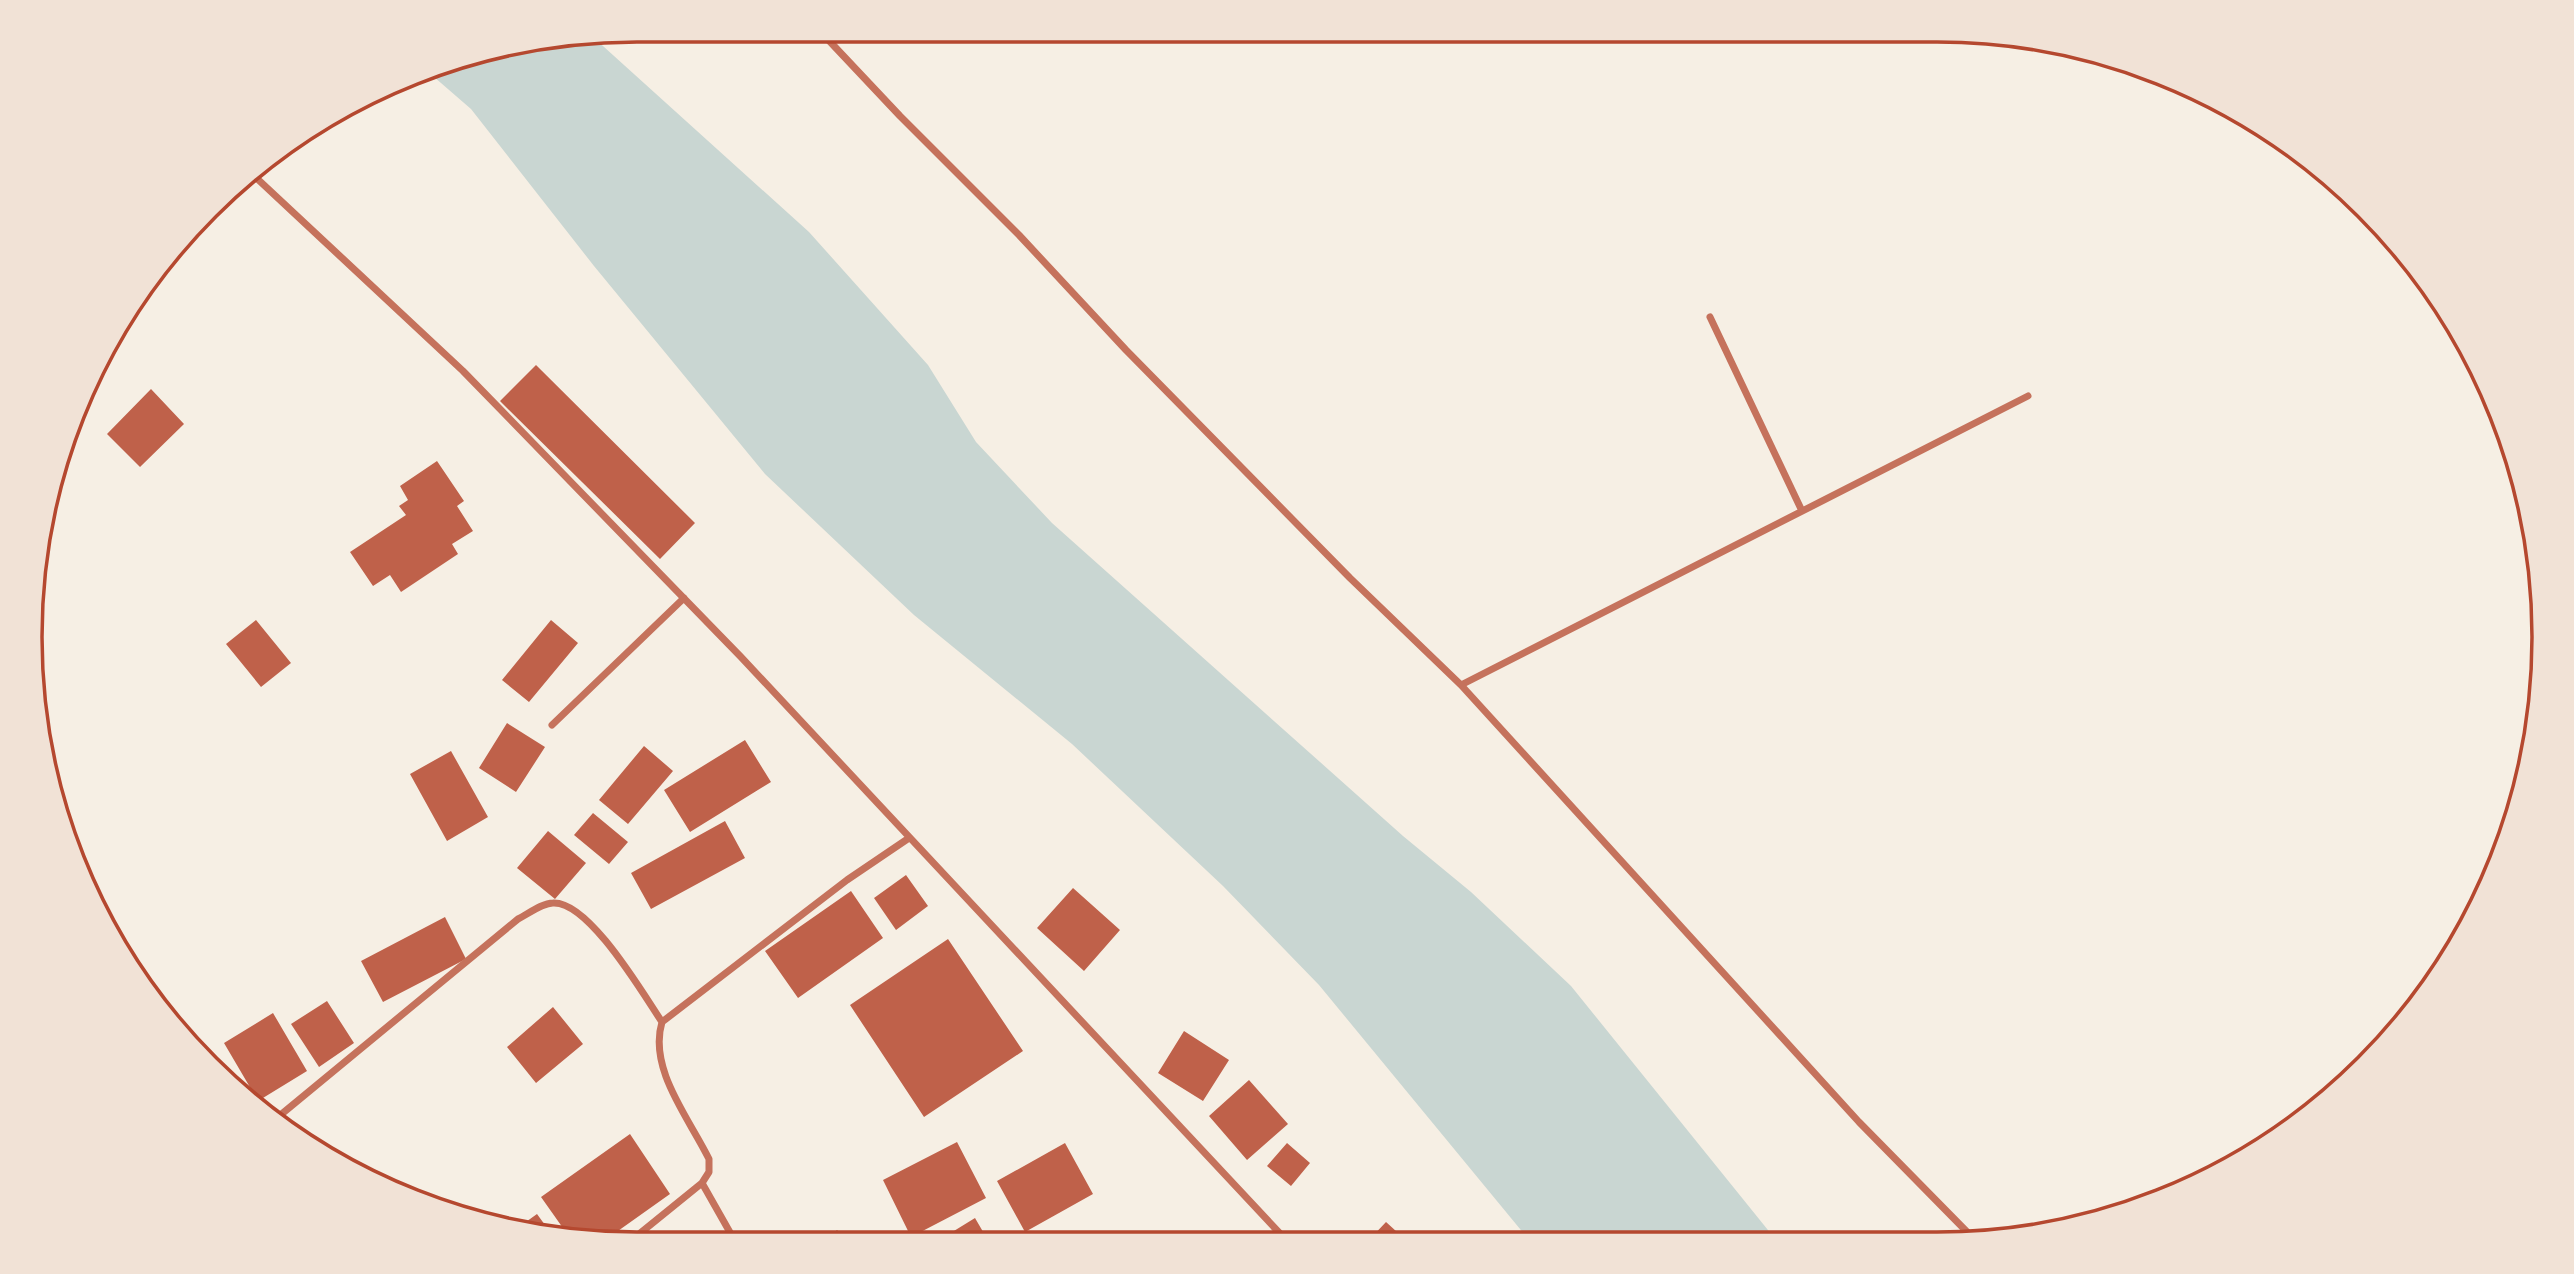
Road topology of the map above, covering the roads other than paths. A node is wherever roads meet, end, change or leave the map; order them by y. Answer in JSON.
{"nodes":[{"id":1,"x":830,"y":42,"type":"edge"},
{"id":2,"x":258,"y":179,"type":"edge"},
{"id":3,"x":1710,"y":317,"type":"dead end"},
{"id":4,"x":2028,"y":396,"type":"dead end"},
{"id":5,"x":1802,"y":511,"type":"junction"},
{"id":6,"x":684,"y":598,"type":"junction"},
{"id":7,"x":1461,"y":685,"type":"junction"},
{"id":8,"x":552,"y":725,"type":"dead end"},
{"id":9,"x":909,"y":838,"type":"junction"},
{"id":10,"x":662,"y":1022,"type":"junction"},
{"id":11,"x":282,"y":1114,"type":"edge"},
{"id":12,"x":702,"y":1183,"type":"junction"},
{"id":13,"x":1966,"y":1231,"type":"edge"},
{"id":14,"x":642,"y":1232,"type":"edge"},
{"id":15,"x":730,"y":1232,"type":"edge"},
{"id":16,"x":1279,"y":1232,"type":"edge"}],
"edges":[{"from":1,"to":7,"type":"street"},
{"from":2,"to":6,"type":"street"},
{"from":3,"to":5,"type":"street"},
{"from":4,"to":5,"type":"street"},
{"from":5,"to":7,"type":"street"},
{"from":6,"to":8,"type":"street"},
{"from":6,"to":9,"type":"street"},
{"from":7,"to":13,"type":"street"},
{"from":9,"to":10,"type":"street"},
{"from":9,"to":16,"type":"street"},
{"from":10,"to":11,"type":"street"},
{"from":10,"to":12,"type":"street"},
{"from":12,"to":14,"type":"street"},
{"from":12,"to":15,"type":"street"}]}
